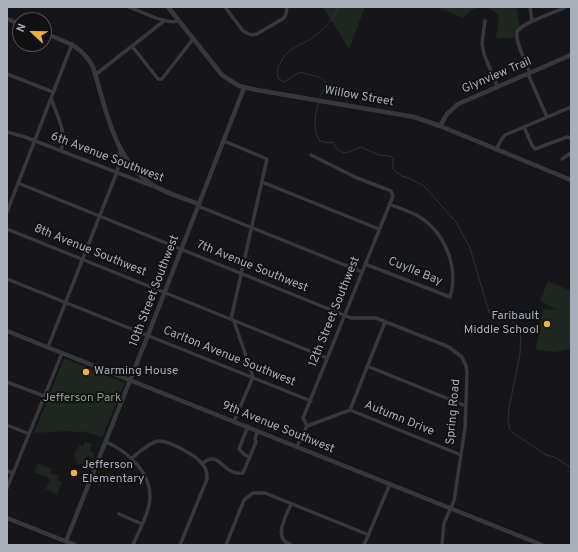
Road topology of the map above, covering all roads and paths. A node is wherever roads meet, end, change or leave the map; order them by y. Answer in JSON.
{"nodes":[{"id":1,"x":129,"y":7,"type":"edge"},
{"id":2,"x":168,"y":7,"type":"edge"},
{"id":3,"x":225,"y":7,"type":"edge"},
{"id":4,"x":287,"y":7,"type":"edge"},
{"id":5,"x":530,"y":7,"type":"edge"},
{"id":6,"x":566,"y":7,"type":"edge"},
{"id":7,"x":164,"y":21,"type":"junction"},
{"id":8,"x":179,"y":21,"type":"junction"},
{"id":9,"x":485,"y":21,"type":"dead end"},
{"id":10,"x":532,"y":21,"type":"junction"},
{"id":11,"x":52,"y":36,"type":"edge"},
{"id":12,"x":193,"y":39,"type":"junction"},
{"id":13,"x":72,"y":44,"type":"junction"},
{"id":14,"x":132,"y":46,"type":"junction"},
{"id":15,"x":571,"y":56,"type":"edge"},
{"id":16,"x":529,"y":73,"type":"junction"},
{"id":17,"x":7,"y":74,"type":"edge"},
{"id":18,"x":95,"y":75,"type":"junction"},
{"id":19,"x":497,"y":86,"type":"junction"},
{"id":20,"x":244,"y":88,"type":"junction"},
{"id":21,"x":53,"y":92,"type":"junction"},
{"id":22,"x":51,"y":98,"type":"junction"},
{"id":23,"x":571,"y":107,"type":"edge"},
{"id":24,"x":547,"y":117,"type":"junction"},
{"id":25,"x":440,"y":126,"type":"junction"},
{"id":26,"x":524,"y":127,"type":"junction"},
{"id":27,"x":7,"y":132,"type":"edge"},
{"id":28,"x":571,"y":138,"type":"edge"},
{"id":29,"x":35,"y":140,"type":"junction"},
{"id":30,"x":224,"y":140,"type":"junction"},
{"id":31,"x":120,"y":149,"type":"junction"},
{"id":32,"x":61,"y":150,"type":"junction"},
{"id":33,"x":496,"y":150,"type":"junction"},
{"id":34,"x":571,"y":152,"type":"edge"},
{"id":35,"x":311,"y":155,"type":"dead end"},
{"id":36,"x":562,"y":159,"type":"dead end"},
{"id":37,"x":117,"y":172,"type":"junction"},
{"id":38,"x":571,"y":180,"type":"edge"},
{"id":39,"x":262,"y":182,"type":"junction"},
{"id":40,"x":18,"y":183,"type":"junction"},
{"id":41,"x":160,"y":189,"type":"junction"},
{"id":42,"x":390,"y":204,"type":"junction"},
{"id":43,"x":199,"y":205,"type":"junction"},
{"id":44,"x":7,"y":212,"type":"edge"},
{"id":45,"x":100,"y":216,"type":"junction"},
{"id":46,"x":252,"y":228,"type":"junction"},
{"id":47,"x":7,"y":229,"type":"edge"},
{"id":48,"x":379,"y":229,"type":"junction"},
{"id":49,"x":182,"y":249,"type":"junction"},
{"id":50,"x":83,"y":259,"type":"junction"},
{"id":51,"x":365,"y":264,"type":"junction"},
{"id":52,"x":362,"y":272,"type":"junction"},
{"id":53,"x":242,"y":273,"type":"junction"},
{"id":54,"x":7,"y":279,"type":"edge"},
{"id":55,"x":164,"y":292,"type":"junction"},
{"id":56,"x":66,"y":302,"type":"junction"},
{"id":57,"x":345,"y":315,"type":"junction"},
{"id":58,"x":233,"y":320,"type":"junction"},
{"id":59,"x":385,"y":322,"type":"junction"},
{"id":60,"x":7,"y":331,"type":"edge"},
{"id":61,"x":148,"y":335,"type":"junction"},
{"id":62,"x":48,"y":348,"type":"junction"},
{"id":63,"x":62,"y":353,"type":"junction"},
{"id":64,"x":327,"y":358,"type":"junction"},
{"id":65,"x":368,"y":366,"type":"junction"},
{"id":66,"x":252,"y":377,"type":"junction"},
{"id":67,"x":130,"y":381,"type":"junction"},
{"id":68,"x":7,"y":382,"type":"edge"},
{"id":69,"x":44,"y":396,"type":"junction"},
{"id":70,"x":310,"y":400,"type":"junction"},
{"id":71,"x":466,"y":406,"type":"junction"},
{"id":72,"x":350,"y":410,"type":"junction"},
{"id":73,"x":234,"y":421,"type":"junction"},
{"id":74,"x":7,"y":425,"type":"edge"},
{"id":75,"x":248,"y":426,"type":"junction"},
{"id":76,"x":307,"y":426,"type":"junction"},
{"id":77,"x":258,"y":431,"type":"junction"},
{"id":78,"x":29,"y":434,"type":"junction"},
{"id":79,"x":106,"y":442,"type":"junction"},
{"id":80,"x":297,"y":446,"type":"junction"},
{"id":81,"x":461,"y":455,"type":"junction"},
{"id":82,"x":250,"y":457,"type":"junction"},
{"id":83,"x":132,"y":458,"type":"junction"},
{"id":84,"x":202,"y":464,"type":"junction"},
{"id":85,"x":7,"y":471,"type":"edge"},
{"id":86,"x":13,"y":473,"type":"junction"},
{"id":87,"x":390,"y":484,"type":"junction"},
{"id":88,"x":7,"y":488,"type":"edge"},
{"id":89,"x":291,"y":504,"type":"junction"},
{"id":90,"x":451,"y":508,"type":"junction"},
{"id":91,"x":119,"y":514,"type":"dead end"},
{"id":92,"x":7,"y":518,"type":"edge"},
{"id":93,"x":142,"y":524,"type":"junction"},
{"id":94,"x":369,"y":535,"type":"junction"},
{"id":95,"x":65,"y":543,"type":"edge"},
{"id":96,"x":75,"y":545,"type":"edge"},
{"id":97,"x":133,"y":545,"type":"edge"},
{"id":98,"x":180,"y":545,"type":"edge"},
{"id":99,"x":226,"y":545,"type":"edge"},
{"id":100,"x":290,"y":545,"type":"edge"},
{"id":101,"x":364,"y":545,"type":"edge"},
{"id":102,"x":442,"y":545,"type":"edge"},
{"id":103,"x":542,"y":545,"type":"edge"}],
"edges":[{"from":1,"to":7,"type":"street"},
{"from":2,"to":8,"type":"street","name":"Willow Street"},
{"from":3,"to":4,"type":"street"},
{"from":5,"to":10,"type":"street"},
{"from":6,"to":10,"type":"street"},
{"from":7,"to":8,"type":"street"},
{"from":7,"to":14,"type":"street"},
{"from":8,"to":12,"type":"street","name":"Willow Street"},
{"from":9,"to":19,"type":"street"},
{"from":10,"to":16,"type":"street"},
{"from":11,"to":13,"type":"street"},
{"from":12,"to":14,"type":"street"},
{"from":12,"to":20,"type":"street","name":"Willow Street"},
{"from":13,"to":18,"type":"street"},
{"from":13,"to":21,"type":"street"},
{"from":14,"to":18,"type":"street"},
{"from":15,"to":16,"type":"street","name":"Glynview Trail"},
{"from":16,"to":19,"type":"street","name":"Glynview Trail"},
{"from":16,"to":24,"type":"street"},
{"from":17,"to":21,"type":"street"},
{"from":18,"to":31,"type":"street"},
{"from":19,"to":25,"type":"street","name":"Glynview Trail"},
{"from":20,"to":25,"type":"street","name":"Willow Street"},
{"from":20,"to":30,"type":"street","name":"10th Street Southwest"},
{"from":21,"to":22,"type":"street"},
{"from":22,"to":29,"type":"street"},
{"from":22,"to":32,"type":"street"},
{"from":23,"to":24,"type":"street"},
{"from":24,"to":26,"type":"street"},
{"from":25,"to":33,"type":"street","name":"Willow Street"},
{"from":26,"to":28,"type":"street"},
{"from":26,"to":33,"type":"street"},
{"from":27,"to":29,"type":"street","name":"6th Avenue Southwest"},
{"from":29,"to":32,"type":"street","name":"6th Avenue Southwest"},
{"from":29,"to":40,"type":"street"},
{"from":30,"to":39,"type":"street"},
{"from":30,"to":43,"type":"street","name":"10th Street Southwest"},
{"from":31,"to":37,"type":"street"},
{"from":31,"to":41,"type":"street"},
{"from":32,"to":37,"type":"street","name":"6th Avenue Southwest"},
{"from":33,"to":38,"type":"street","name":"Willow Street"},
{"from":34,"to":36,"type":"street"},
{"from":35,"to":42,"type":"street"},
{"from":37,"to":41,"type":"street","name":"6th Avenue Southwest"},
{"from":37,"to":45,"type":"street"},
{"from":39,"to":46,"type":"street"},
{"from":39,"to":48,"type":"street"},
{"from":40,"to":44,"type":"street"},
{"from":40,"to":45,"type":"street","name":"7th Avenue Southwest"},
{"from":41,"to":43,"type":"street","name":"6th Avenue Southwest"},
{"from":42,"to":48,"type":"street"},
{"from":42,"to":51,"type":"street","name":"Cuylle Bay"},
{"from":43,"to":46,"type":"street","name":"6th Avenue Southwest"},
{"from":43,"to":49,"type":"street","name":"10th Street Southwest"},
{"from":45,"to":49,"type":"street","name":"7th Avenue Southwest"},
{"from":45,"to":50,"type":"street"},
{"from":46,"to":52,"type":"street","name":"6th Avenue Southwest"},
{"from":46,"to":53,"type":"street"},
{"from":47,"to":50,"type":"street","name":"8th Avenue Southwest"},
{"from":48,"to":51,"type":"street","name":"12th Street Southwest"},
{"from":49,"to":53,"type":"street","name":"7th Avenue Southwest"},
{"from":49,"to":55,"type":"street","name":"10th Street Southwest"},
{"from":50,"to":55,"type":"street","name":"8th Avenue Southwest"},
{"from":50,"to":56,"type":"street"},
{"from":51,"to":52,"type":"street","name":"12th Street Southwest"},
{"from":52,"to":57,"type":"street","name":"12th Street Southwest"},
{"from":53,"to":57,"type":"street","name":"7th Avenue Southwest"},
{"from":53,"to":58,"type":"street"},
{"from":54,"to":56,"type":"street","name":"Carlton Avenue Southwest"},
{"from":55,"to":58,"type":"street","name":"8th Avenue Southwest"},
{"from":55,"to":61,"type":"street","name":"10th Street Southwest"},
{"from":56,"to":61,"type":"street","name":"Carlton Avenue Southwest"},
{"from":56,"to":62,"type":"street"},
{"from":57,"to":59,"type":"street","name":"Spring Road"},
{"from":57,"to":64,"type":"street","name":"12th Street Southwest"},
{"from":58,"to":64,"type":"street","name":"8th Avenue Southwest"},
{"from":58,"to":66,"type":"street"},
{"from":59,"to":65,"type":"street"},
{"from":59,"to":71,"type":"street","name":"Spring Road"},
{"from":60,"to":62,"type":"street","name":"9th Avenue Southwest"},
{"from":61,"to":66,"type":"street","name":"Carlton Avenue Southwest"},
{"from":61,"to":67,"type":"street","name":"10th Street Southwest"},
{"from":62,"to":63,"type":"street","name":"9th Avenue Southwest"},
{"from":63,"to":67,"type":"street","name":"9th Avenue Southwest"},
{"from":63,"to":69,"type":"street"},
{"from":64,"to":70,"type":"street","name":"12th Street Southwest"},
{"from":65,"to":71,"type":"street"},
{"from":65,"to":72,"type":"street"},
{"from":66,"to":70,"type":"street","name":"Carlton Avenue Southwest"},
{"from":66,"to":73,"type":"street"},
{"from":67,"to":73,"type":"street","name":"9th Avenue Southwest"},
{"from":67,"to":79,"type":"street","name":"10th Street Southwest"},
{"from":68,"to":69,"type":"street"},
{"from":69,"to":78,"type":"street"},
{"from":70,"to":76,"type":"street","name":"12th Street Southwest"},
{"from":71,"to":81,"type":"street","name":"Spring Road"},
{"from":72,"to":76,"type":"street","name":"Autumn Drive"},
{"from":72,"to":81,"type":"street","name":"Autumn Drive"},
{"from":73,"to":75,"type":"street","name":"9th Avenue Southwest"},
{"from":74,"to":78,"type":"street"},
{"from":75,"to":77,"type":"street","name":"9th Avenue Southwest"},
{"from":75,"to":82,"type":"street"},
{"from":76,"to":80,"type":"street","name":"12th Street Southwest"},
{"from":77,"to":80,"type":"street","name":"9th Avenue Southwest"},
{"from":77,"to":82,"type":"street"},
{"from":78,"to":86,"type":"street"},
{"from":79,"to":83,"type":"street"},
{"from":79,"to":95,"type":"street","name":"10th Street Southwest"},
{"from":80,"to":87,"type":"street","name":"9th Avenue Southwest"},
{"from":81,"to":90,"type":"street","name":"Spring Road"},
{"from":82,"to":84,"type":"street"},
{"from":83,"to":84,"type":"street"},
{"from":83,"to":93,"type":"street"},
{"from":84,"to":98,"type":"street"},
{"from":85,"to":86,"type":"street"},
{"from":86,"to":88,"type":"street"},
{"from":87,"to":90,"type":"street","name":"9th Avenue Southwest"},
{"from":87,"to":94,"type":"street"},
{"from":89,"to":94,"type":"street"},
{"from":89,"to":99,"type":"street"},
{"from":89,"to":100,"type":"street"},
{"from":90,"to":102,"type":"street","name":"Spring Road"},
{"from":90,"to":103,"type":"street","name":"9th Avenue Southwest"},
{"from":91,"to":93,"type":"street"},
{"from":92,"to":95,"type":"street"},
{"from":93,"to":97,"type":"street"},
{"from":94,"to":101,"type":"street"},
{"from":95,"to":96,"type":"street"}]}
